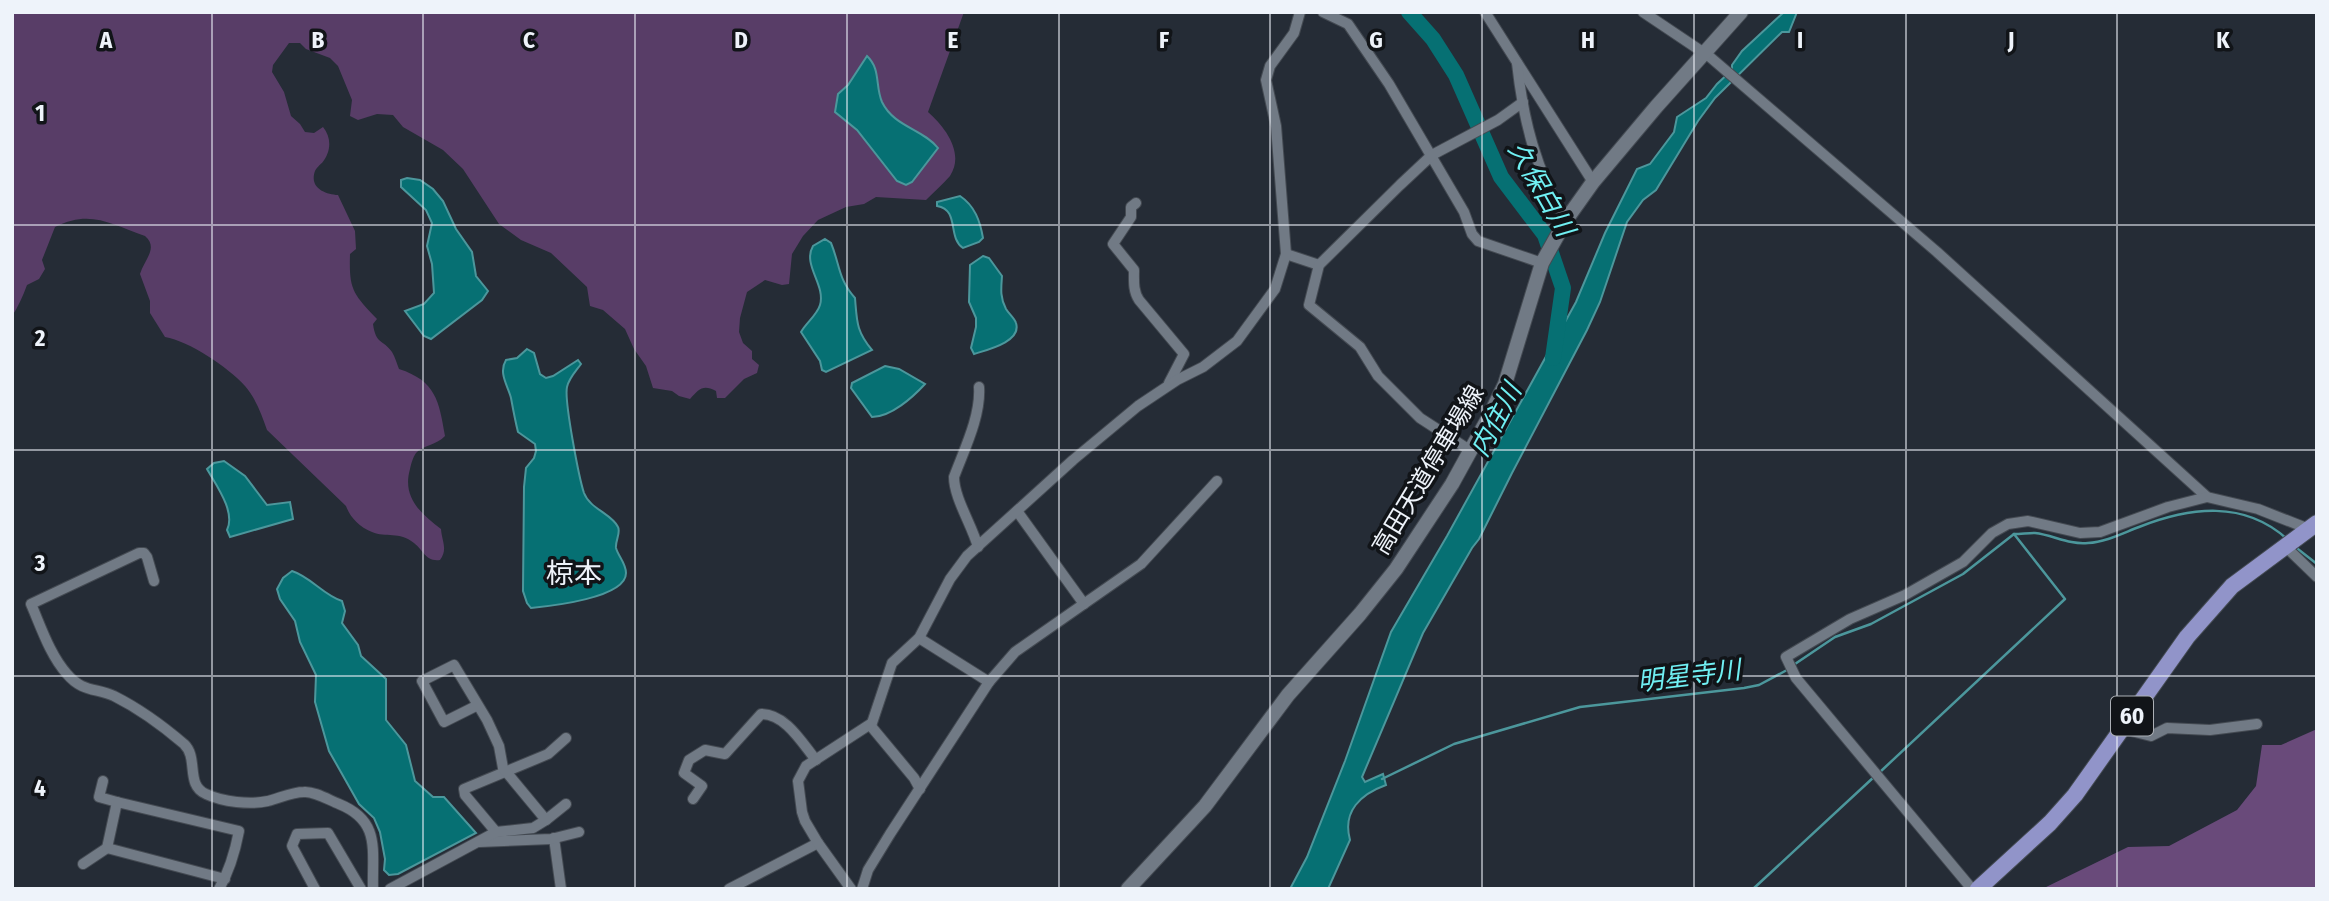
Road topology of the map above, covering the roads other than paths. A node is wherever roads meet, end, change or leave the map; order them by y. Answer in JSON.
{"nodes":[{"id":1,"x":1300,"y":12,"type":"edge"},
{"id":2,"x":1323,"y":12,"type":"edge"},
{"id":3,"x":1485,"y":12,"type":"edge"},
{"id":4,"x":1643,"y":12,"type":"edge"},
{"id":5,"x":1741,"y":12,"type":"edge"},
{"id":6,"x":1707,"y":55,"type":"junction"},
{"id":7,"x":1517,"y":60,"type":"junction"},
{"id":8,"x":1523,"y":102,"type":"junction"},
{"id":9,"x":1432,"y":155,"type":"junction"},
{"id":10,"x":1593,"y":183,"type":"junction"},
{"id":11,"x":1136,"y":203,"type":"dead end"},
{"id":12,"x":1566,"y":220,"type":"junction"},
{"id":13,"x":1286,"y":254,"type":"junction"},
{"id":14,"x":1542,"y":263,"type":"junction"},
{"id":15,"x":1319,"y":265,"type":"junction"},
{"id":16,"x":1168,"y":386,"type":"junction"},
{"id":17,"x":979,"y":387,"type":"dead end"},
{"id":18,"x":1471,"y":451,"type":"junction"},
{"id":19,"x":1217,"y":481,"type":"dead end"},
{"id":20,"x":2207,"y":497,"type":"junction"},
{"id":21,"x":1017,"y":511,"type":"junction"},
{"id":22,"x":2308,"y":529,"type":"edge"},
{"id":23,"x":978,"y":547,"type":"junction"},
{"id":24,"x":2286,"y":547,"type":"junction"},
{"id":25,"x":2317,"y":577,"type":"edge"},
{"id":26,"x":154,"y":581,"type":"dead end"},
{"id":27,"x":1084,"y":604,"type":"junction"},
{"id":28,"x":919,"y":638,"type":"junction"},
{"id":29,"x":989,"y":682,"type":"junction"},
{"id":30,"x":478,"y":705,"type":"dead end"},
{"id":31,"x":2257,"y":724,"type":"dead end"},
{"id":32,"x":870,"y":725,"type":"junction"},
{"id":33,"x":2123,"y":729,"type":"junction"},
{"id":34,"x":566,"y":738,"type":"dead end"},
{"id":35,"x":816,"y":760,"type":"junction"},
{"id":36,"x":505,"y":771,"type":"junction"},
{"id":37,"x":103,"y":781,"type":"dead end"},
{"id":38,"x":920,"y":789,"type":"junction"},
{"id":39,"x":693,"y":799,"type":"dead end"},
{"id":40,"x":117,"y":802,"type":"junction"},
{"id":41,"x":566,"y":804,"type":"dead end"},
{"id":42,"x":546,"y":820,"type":"junction"},
{"id":43,"x":496,"y":832,"type":"junction"},
{"id":44,"x":579,"y":832,"type":"dead end"},
{"id":45,"x":554,"y":838,"type":"junction"},
{"id":46,"x":479,"y":842,"type":"junction"},
{"id":47,"x":818,"y":844,"type":"junction"},
{"id":48,"x":107,"y":848,"type":"junction"},
{"id":49,"x":83,"y":864,"type":"dead end"},
{"id":50,"x":222,"y":884,"type":"edge"},
{"id":51,"x":1974,"y":888,"type":"edge"},
{"id":52,"x":315,"y":889,"type":"edge"},
{"id":53,"x":361,"y":889,"type":"edge"},
{"id":54,"x":373,"y":889,"type":"edge"},
{"id":55,"x":390,"y":889,"type":"edge"},
{"id":56,"x":561,"y":889,"type":"edge"},
{"id":57,"x":729,"y":889,"type":"edge"},
{"id":58,"x":851,"y":889,"type":"edge"},
{"id":59,"x":862,"y":889,"type":"edge"},
{"id":60,"x":1128,"y":889,"type":"edge"}],
"edges":[{"from":1,"to":13,"type":"street"},
{"from":2,"to":9,"type":"street"},
{"from":3,"to":7,"type":"street"},
{"from":4,"to":6,"type":"street"},
{"from":5,"to":6,"type":"main road","name":"高田天道停車場線"},
{"from":6,"to":10,"type":"main road","name":"高田天道停車場線"},
{"from":6,"to":20,"type":"street"},
{"from":7,"to":8,"type":"street"},
{"from":7,"to":10,"type":"street"},
{"from":8,"to":9,"type":"street"},
{"from":8,"to":12,"type":"street"},
{"from":9,"to":14,"type":"street"},
{"from":9,"to":15,"type":"street"},
{"from":10,"to":12,"type":"main road","name":"高田天道停車場線"},
{"from":11,"to":16,"type":"street"},
{"from":12,"to":14,"type":"main road","name":"高田天道停車場線"},
{"from":13,"to":15,"type":"street"},
{"from":13,"to":16,"type":"street"},
{"from":14,"to":18,"type":"main road","name":"高田天道停車場線"},
{"from":15,"to":18,"type":"street"},
{"from":16,"to":21,"type":"street"},
{"from":17,"to":23,"type":"street"},
{"from":18,"to":60,"type":"main road","name":"高田天道停車場線"},
{"from":19,"to":27,"type":"street"},
{"from":20,"to":22,"type":"street"},
{"from":20,"to":51,"type":"street"},
{"from":21,"to":23,"type":"street"},
{"from":21,"to":27,"type":"street"},
{"from":22,"to":24,"type":"main road","number":"60"},
{"from":23,"to":28,"type":"street"},
{"from":24,"to":25,"type":"street"},
{"from":24,"to":33,"type":"main road","number":"60"},
{"from":26,"to":54,"type":"street"},
{"from":27,"to":29,"type":"street"},
{"from":28,"to":29,"type":"street"},
{"from":28,"to":32,"type":"street"},
{"from":29,"to":38,"type":"street"},
{"from":30,"to":36,"type":"street"},
{"from":31,"to":33,"type":"street"},
{"from":32,"to":35,"type":"street"},
{"from":32,"to":38,"type":"street"},
{"from":33,"to":51,"type":"main road","number":"60"},
{"from":34,"to":36,"type":"street"},
{"from":35,"to":39,"type":"street"},
{"from":35,"to":47,"type":"street"},
{"from":36,"to":42,"type":"street"},
{"from":36,"to":43,"type":"street"},
{"from":37,"to":40,"type":"street"},
{"from":38,"to":59,"type":"street"},
{"from":40,"to":48,"type":"street"},
{"from":40,"to":50,"type":"street"},
{"from":41,"to":42,"type":"street"},
{"from":42,"to":43,"type":"street"},
{"from":43,"to":46,"type":"street"},
{"from":44,"to":45,"type":"street"},
{"from":45,"to":46,"type":"street"},
{"from":45,"to":56,"type":"street"},
{"from":46,"to":55,"type":"street"},
{"from":47,"to":57,"type":"street"},
{"from":47,"to":58,"type":"street"},
{"from":48,"to":49,"type":"street"},
{"from":48,"to":50,"type":"street"},
{"from":52,"to":53,"type":"street"}]}
